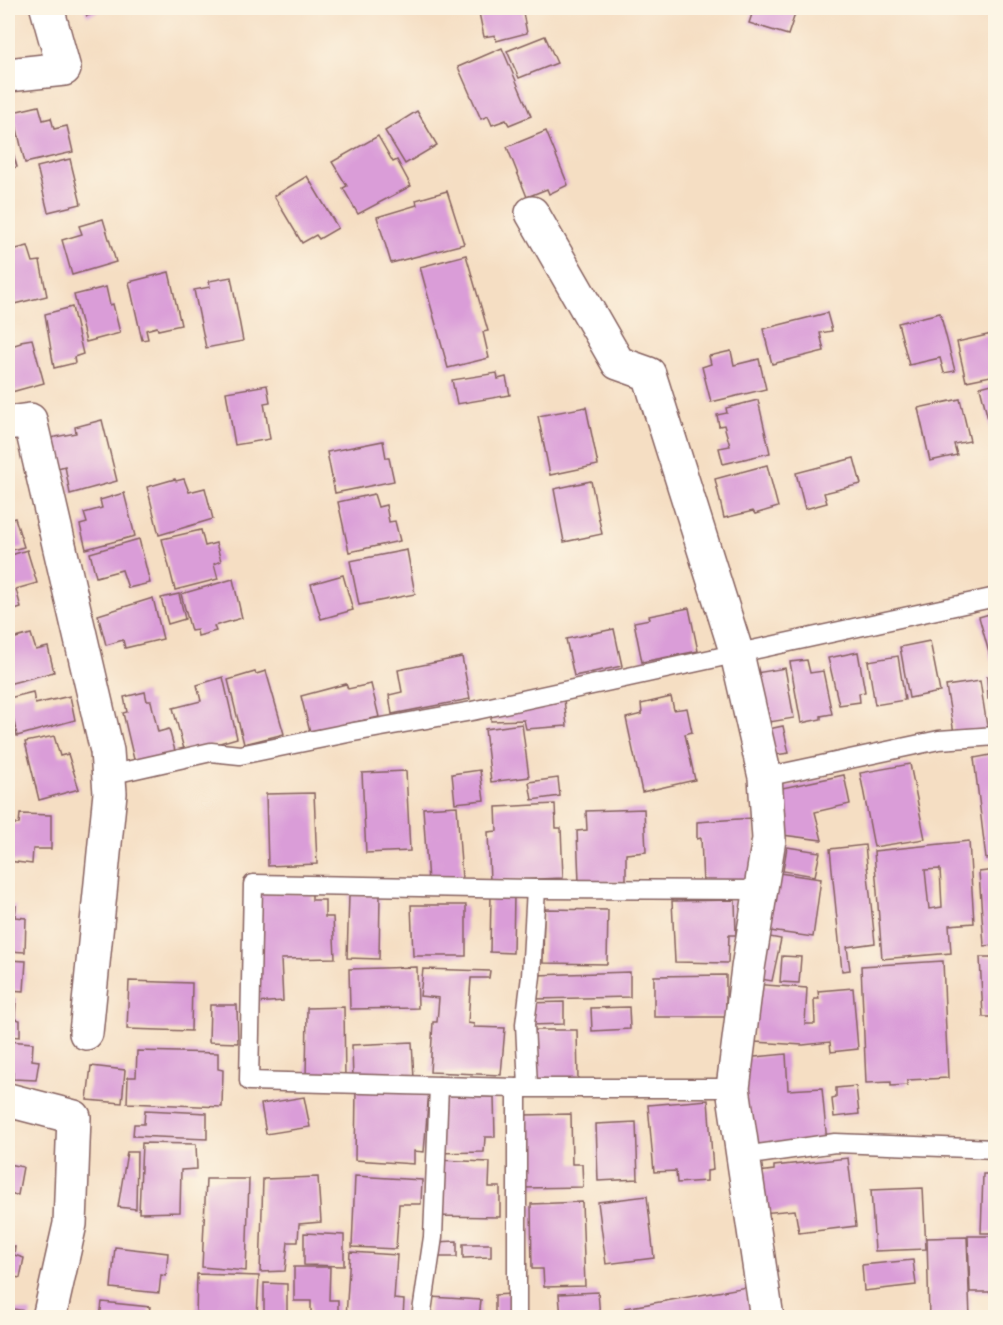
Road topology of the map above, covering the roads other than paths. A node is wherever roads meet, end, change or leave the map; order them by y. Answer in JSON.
{"nodes":[{"id":1,"x":47,"y":8,"type":"edge"},
{"id":2,"x":8,"y":75,"type":"edge"},
{"id":3,"x":532,"y":213,"type":"dead end"},
{"id":4,"x":8,"y":423,"type":"edge"},
{"id":5,"x":996,"y":597,"type":"edge"},
{"id":6,"x":737,"y":654,"type":"junction"},
{"id":7,"x":996,"y":736,"type":"edge"},
{"id":8,"x":109,"y":775,"type":"junction"},
{"id":9,"x":765,"y":777,"type":"junction"},
{"id":10,"x":536,"y":889,"type":"junction"},
{"id":11,"x":760,"y":890,"type":"junction"},
{"id":12,"x":86,"y":1033,"type":"dead end"},
{"id":13,"x":438,"y":1086,"type":"junction"},
{"id":14,"x":522,"y":1088,"type":"junction"},
{"id":15,"x":733,"y":1088,"type":"junction"},
{"id":16,"x":8,"y":1100,"type":"edge"},
{"id":17,"x":996,"y":1149,"type":"edge"},
{"id":18,"x":743,"y":1155,"type":"junction"},
{"id":19,"x":48,"y":1317,"type":"edge"},
{"id":20,"x":421,"y":1317,"type":"edge"},
{"id":21,"x":517,"y":1317,"type":"edge"},
{"id":22,"x":767,"y":1317,"type":"edge"}],
"edges":[{"from":1,"to":2,"type":"street"},
{"from":3,"to":6,"type":"street"},
{"from":4,"to":8,"type":"street"},
{"from":5,"to":6,"type":"lane"},
{"from":6,"to":8,"type":"lane"},
{"from":6,"to":9,"type":"street"},
{"from":7,"to":9,"type":"lane"},
{"from":8,"to":12,"type":"street"},
{"from":9,"to":11,"type":"street"},
{"from":10,"to":11,"type":"lane"},
{"from":10,"to":13,"type":"lane"},
{"from":10,"to":14,"type":"lane"},
{"from":11,"to":15,"type":"street"},
{"from":13,"to":14,"type":"lane"},
{"from":13,"to":20,"type":"lane"},
{"from":14,"to":15,"type":"lane"},
{"from":14,"to":21,"type":"lane"},
{"from":15,"to":18,"type":"street"},
{"from":16,"to":19,"type":"street"},
{"from":17,"to":18,"type":"lane"},
{"from":18,"to":22,"type":"street"}]}
